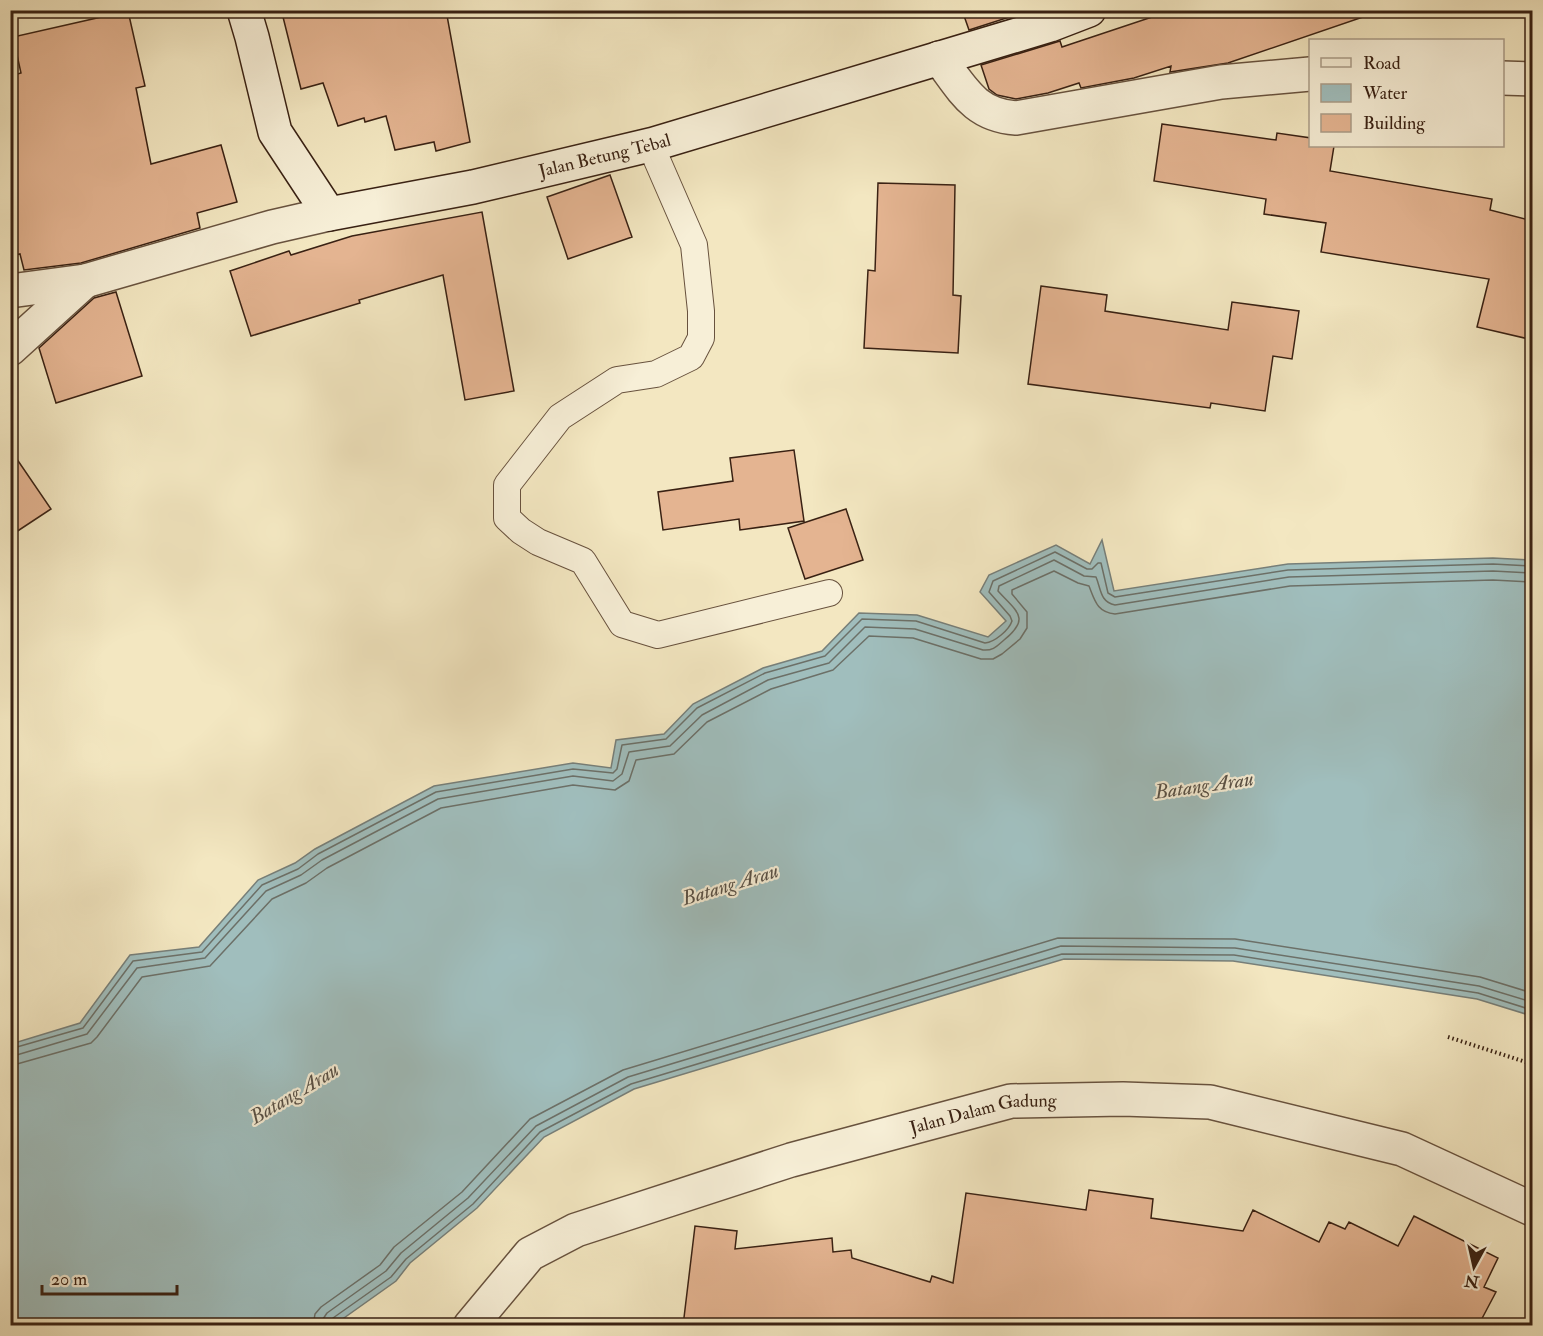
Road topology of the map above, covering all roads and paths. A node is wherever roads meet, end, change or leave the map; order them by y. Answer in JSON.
{"nodes":[{"id":1,"x":244,"y":10,"type":"edge"},
{"id":2,"x":1089,"y":10,"type":"edge"},
{"id":3,"x":1047,"y":18,"type":"edge"},
{"id":4,"x":939,"y":58,"type":"junction"},
{"id":5,"x":1309,"y":74,"type":"edge"},
{"id":6,"x":1504,"y":78,"type":"edge"},
{"id":7,"x":1533,"y":79,"type":"edge"},
{"id":8,"x":654,"y":144,"type":"junction"},
{"id":9,"x":330,"y":214,"type":"junction"},
{"id":10,"x":85,"y":281,"type":"junction"},
{"id":11,"x":10,"y":291,"type":"edge"},
{"id":12,"x":10,"y":349,"type":"edge"},
{"id":13,"x":829,"y":593,"type":"dead end"},
{"id":14,"x":1448,"y":1037,"type":"dead end"},
{"id":15,"x":1533,"y":1064,"type":"edge"},
{"id":16,"x":1533,"y":1209,"type":"edge"},
{"id":17,"x":470,"y":1326,"type":"edge"}],
"edges":[{"from":1,"to":9,"type":"street"},
{"from":2,"to":3,"type":"street","name":"Jalan Betung Tebal"},
{"from":3,"to":4,"type":"street","name":"Jalan Betung Tebal"},
{"from":4,"to":5,"type":"street"},
{"from":4,"to":8,"type":"street","name":"Jalan Betung Tebal"},
{"from":6,"to":7,"type":"street"},
{"from":8,"to":9,"type":"street","name":"Jalan Betung Tebal"},
{"from":8,"to":13,"type":"lane"},
{"from":9,"to":10,"type":"street","name":"Jalan Betung Tebal"},
{"from":10,"to":11,"type":"street","name":"Jalan Betung Tebal"},
{"from":10,"to":12,"type":"street"},
{"from":14,"to":15,"type":"path"},
{"from":16,"to":17,"type":"street","name":"Jalan Dalam Gadung"}]}
